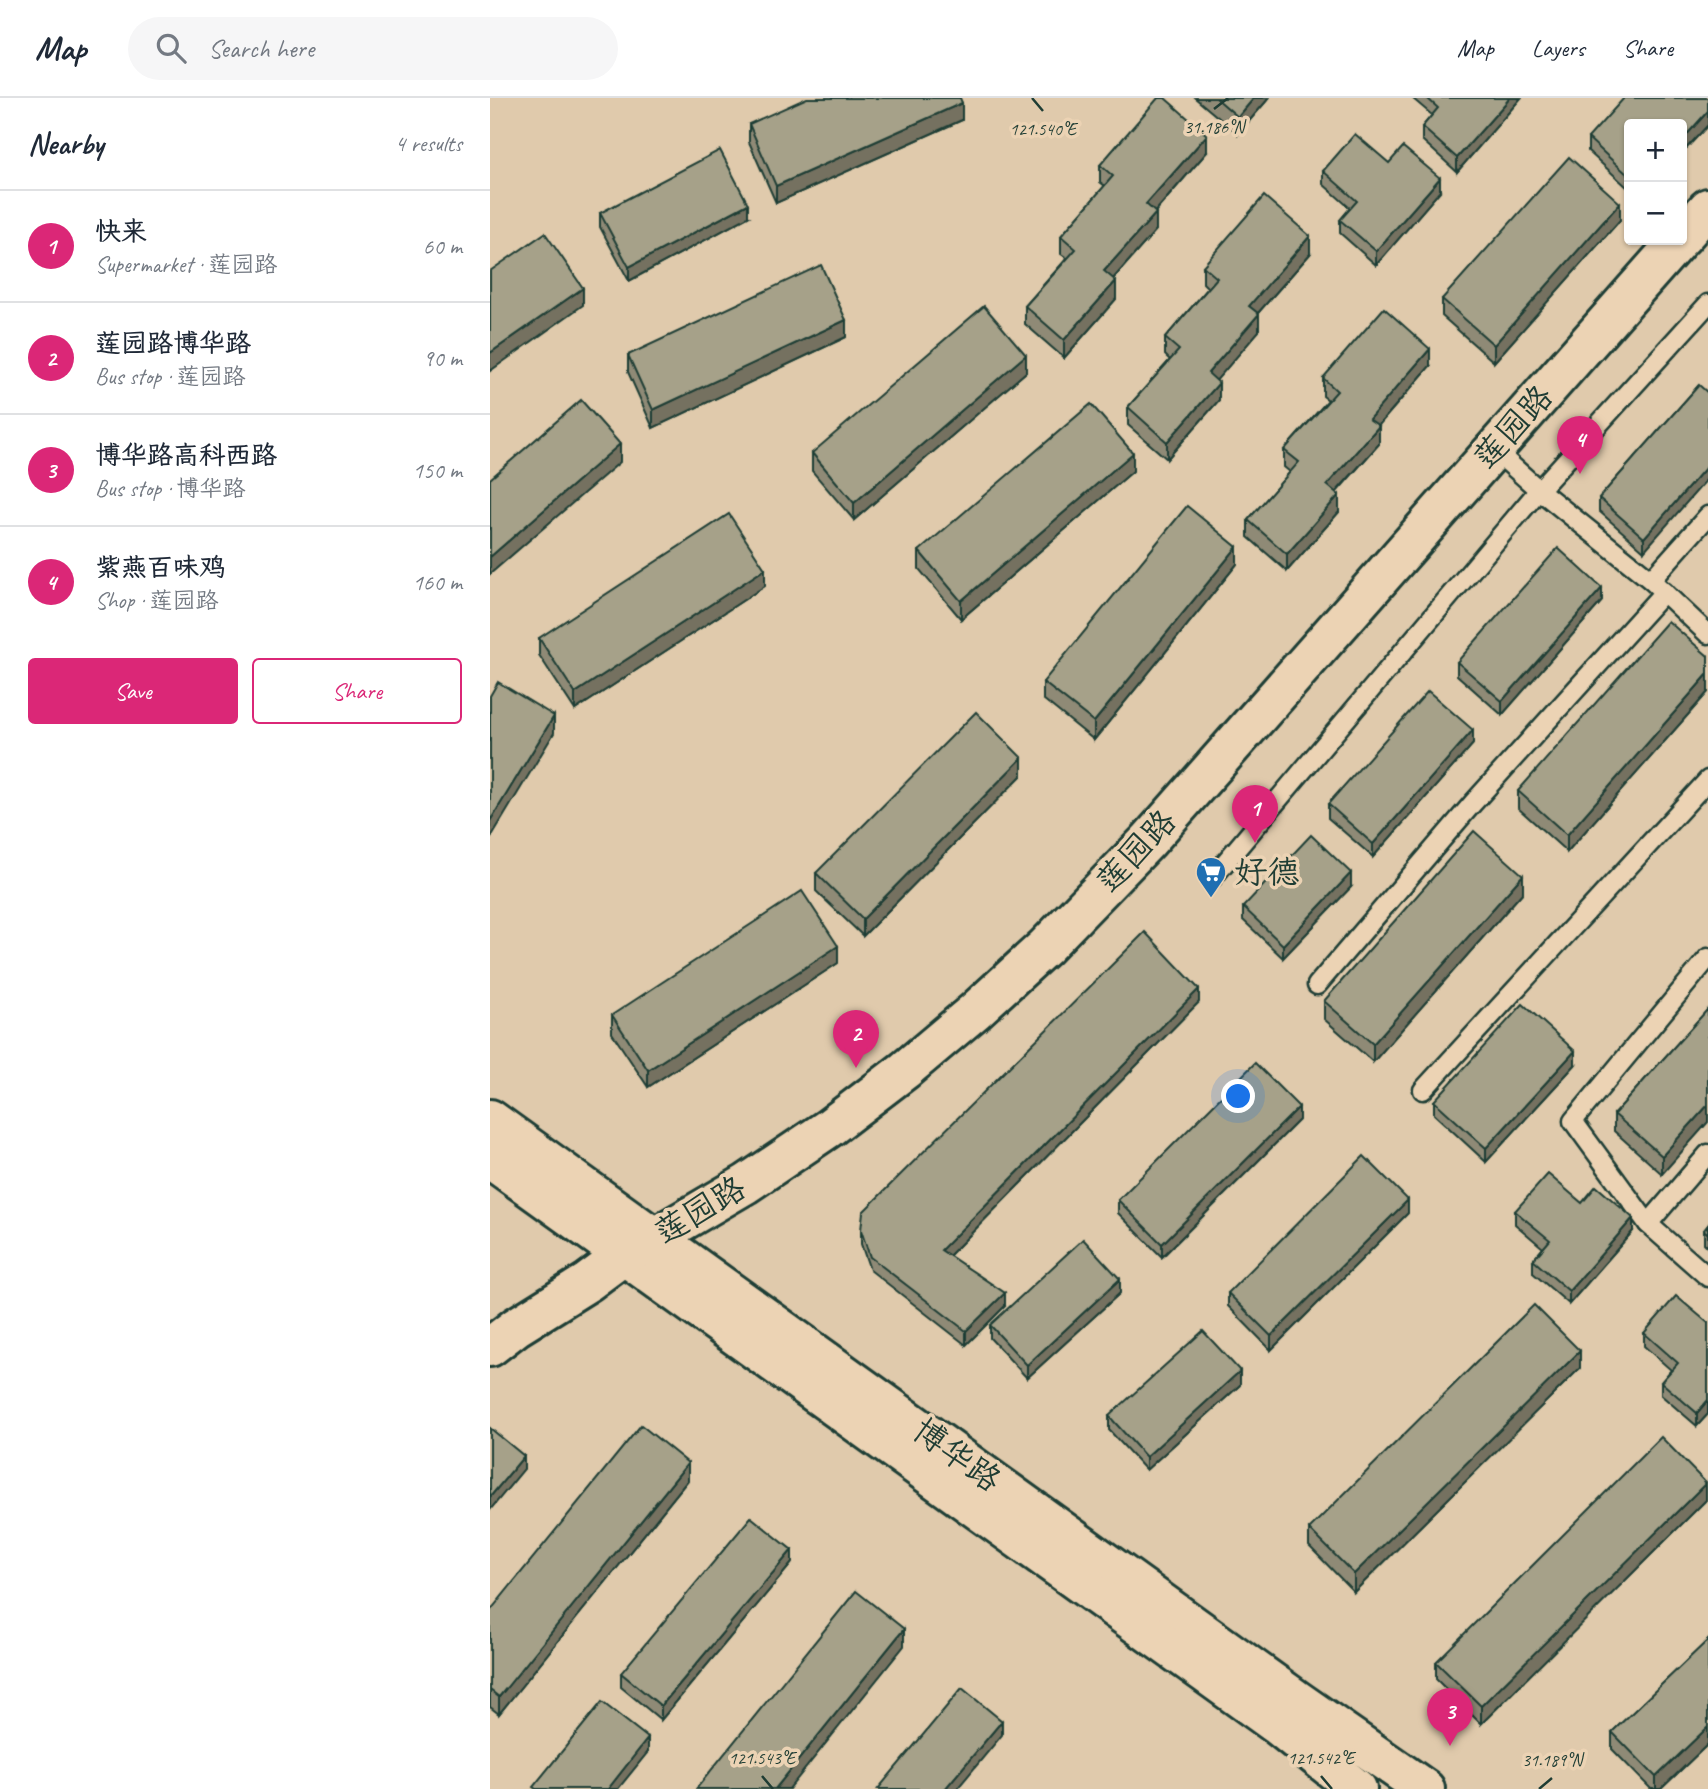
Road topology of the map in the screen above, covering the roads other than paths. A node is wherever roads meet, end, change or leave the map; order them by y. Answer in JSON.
{"nodes":[{"id":1,"x":1708,"y":208,"type":"edge"},
{"id":2,"x":1687,"y":231,"type":"edge"},
{"id":3,"x":1675,"y":245,"type":"edge"},
{"id":4,"x":1708,"y":304,"type":"edge"},
{"id":5,"x":1493,"y":449,"type":"junction"},
{"id":6,"x":1539,"y":490,"type":"junction"},
{"id":7,"x":1708,"y":516,"type":"edge"},
{"id":8,"x":1657,"y":586,"type":"junction"},
{"id":9,"x":1708,"y":634,"type":"edge"},
{"id":10,"x":1708,"y":780,"type":"edge"},
{"id":11,"x":1213,"y":877,"type":"dead end"},
{"id":12,"x":1708,"y":958,"type":"edge"},
{"id":13,"x":1317,"y":985,"type":"dead end"},
{"id":14,"x":1423,"y":1090,"type":"dead end"},
{"id":15,"x":490,"y":1119,"type":"edge"},
{"id":16,"x":1708,"y":1154,"type":"edge"},
{"id":17,"x":490,"y":1159,"type":"edge"},
{"id":18,"x":1648,"y":1223,"type":"junction"},
{"id":19,"x":639,"y":1247,"type":"junction"},
{"id":20,"x":1708,"y":1277,"type":"edge"},
{"id":21,"x":490,"y":1347,"type":"edge"},
{"id":22,"x":1357,"y":1789,"type":"edge"},
{"id":23,"x":1425,"y":1789,"type":"edge"}],
"edges":[{"from":1,"to":2,"type":"street","name":"莲园路"},
{"from":3,"to":5,"type":"street","name":"莲园路"},
{"from":4,"to":6,"type":"lane"},
{"from":5,"to":6,"type":"lane"},
{"from":5,"to":19,"type":"street","name":"莲园路"},
{"from":6,"to":8,"type":"lane"},
{"from":6,"to":11,"type":"lane"},
{"from":7,"to":8,"type":"lane"},
{"from":8,"to":9,"type":"lane"},
{"from":8,"to":13,"type":"lane"},
{"from":10,"to":14,"type":"lane"},
{"from":12,"to":18,"type":"lane"},
{"from":15,"to":19,"type":"street","name":"博华路"},
{"from":16,"to":18,"type":"lane"},
{"from":17,"to":19,"type":"street","name":"博华路"},
{"from":18,"to":20,"type":"lane"},
{"from":19,"to":21,"type":"street","name":"莲园路"},
{"from":19,"to":22,"type":"street","name":"博华路"},
{"from":19,"to":23,"type":"street","name":"博华路"}]}
